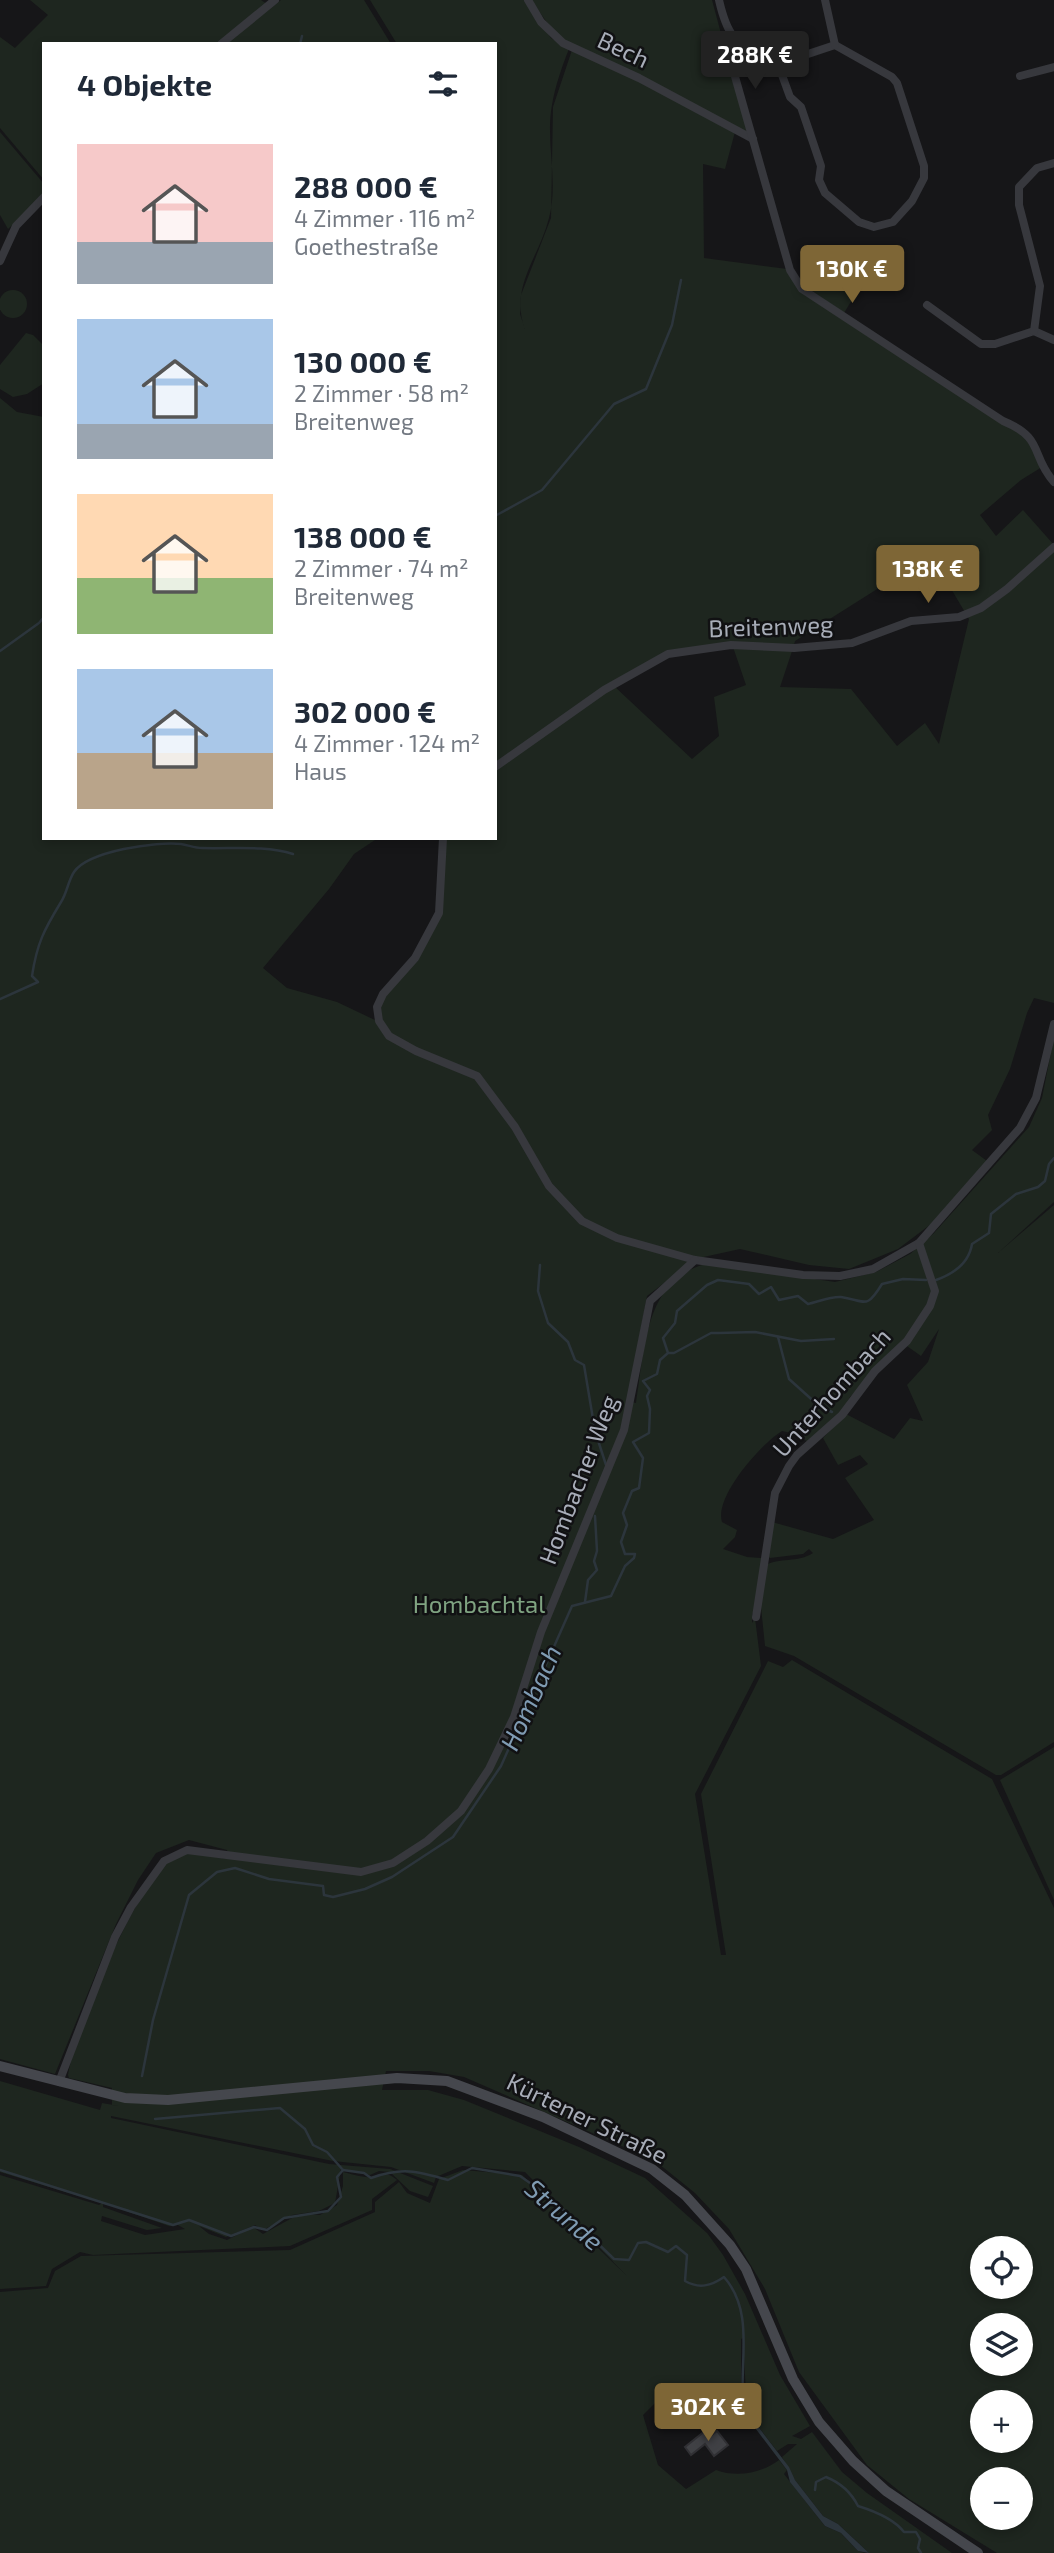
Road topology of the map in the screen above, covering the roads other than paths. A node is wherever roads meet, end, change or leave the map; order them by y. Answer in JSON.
{"nodes":[{"id":1,"x":275,"y":0,"type":"edge"},
{"id":2,"x":528,"y":0,"type":"edge"},
{"id":3,"x":719,"y":0,"type":"edge"},
{"id":4,"x":825,"y":0,"type":"edge"},
{"id":5,"x":734,"y":37,"type":"junction"},
{"id":6,"x":223,"y":42,"type":"edge"},
{"id":7,"x":835,"y":45,"type":"junction"},
{"id":8,"x":778,"y":64,"type":"junction"},
{"id":9,"x":1054,"y":67,"type":"edge"},
{"id":10,"x":1020,"y":76,"type":"dead end"},
{"id":11,"x":753,"y":139,"type":"junction"},
{"id":12,"x":1054,"y":163,"type":"edge"},
{"id":13,"x":42,"y":199,"type":"edge"},
{"id":14,"x":0,"y":261,"type":"edge"},
{"id":15,"x":927,"y":305,"type":"dead end"},
{"id":16,"x":1034,"y":331,"type":"junction"},
{"id":17,"x":1054,"y":340,"type":"edge"},
{"id":18,"x":1054,"y":482,"type":"edge"},
{"id":19,"x":1054,"y":547,"type":"edge"},
{"id":20,"x":497,"y":766,"type":"edge"},
{"id":21,"x":443,"y":840,"type":"edge"},
{"id":22,"x":1054,"y":1024,"type":"edge"},
{"id":23,"x":919,"y":1243,"type":"junction"},
{"id":24,"x":695,"y":1260,"type":"junction"},
{"id":25,"x":756,"y":1617,"type":"dead end"},
{"id":26,"x":0,"y":2066,"type":"edge"},
{"id":27,"x":60,"y":2082,"type":"junction"},
{"id":28,"x":978,"y":2553,"type":"edge"}],
"edges":[{"from":1,"to":6,"type":"street"},
{"from":2,"to":11,"type":"street","name":"Bech"},
{"from":3,"to":5,"type":"street"},
{"from":4,"to":7,"type":"street"},
{"from":5,"to":8,"type":"street"},
{"from":5,"to":11,"type":"street"},
{"from":7,"to":8,"type":"street"},
{"from":7,"to":8,"type":"street"},
{"from":9,"to":10,"type":"street"},
{"from":11,"to":18,"type":"street"},
{"from":12,"to":16,"type":"street"},
{"from":13,"to":14,"type":"street"},
{"from":15,"to":16,"type":"street"},
{"from":16,"to":17,"type":"street"},
{"from":19,"to":20,"type":"street","name":"Breitenweg"},
{"from":21,"to":24,"type":"street"},
{"from":22,"to":23,"type":"street"},
{"from":23,"to":24,"type":"street"},
{"from":23,"to":25,"type":"street","name":"Unterhombach"},
{"from":24,"to":27,"type":"street","name":"Hombacher Weg"},
{"from":26,"to":27,"type":"main road","name":"Kürtener Straße"},
{"from":27,"to":28,"type":"main road","name":"Kürtener Straße"}]}
